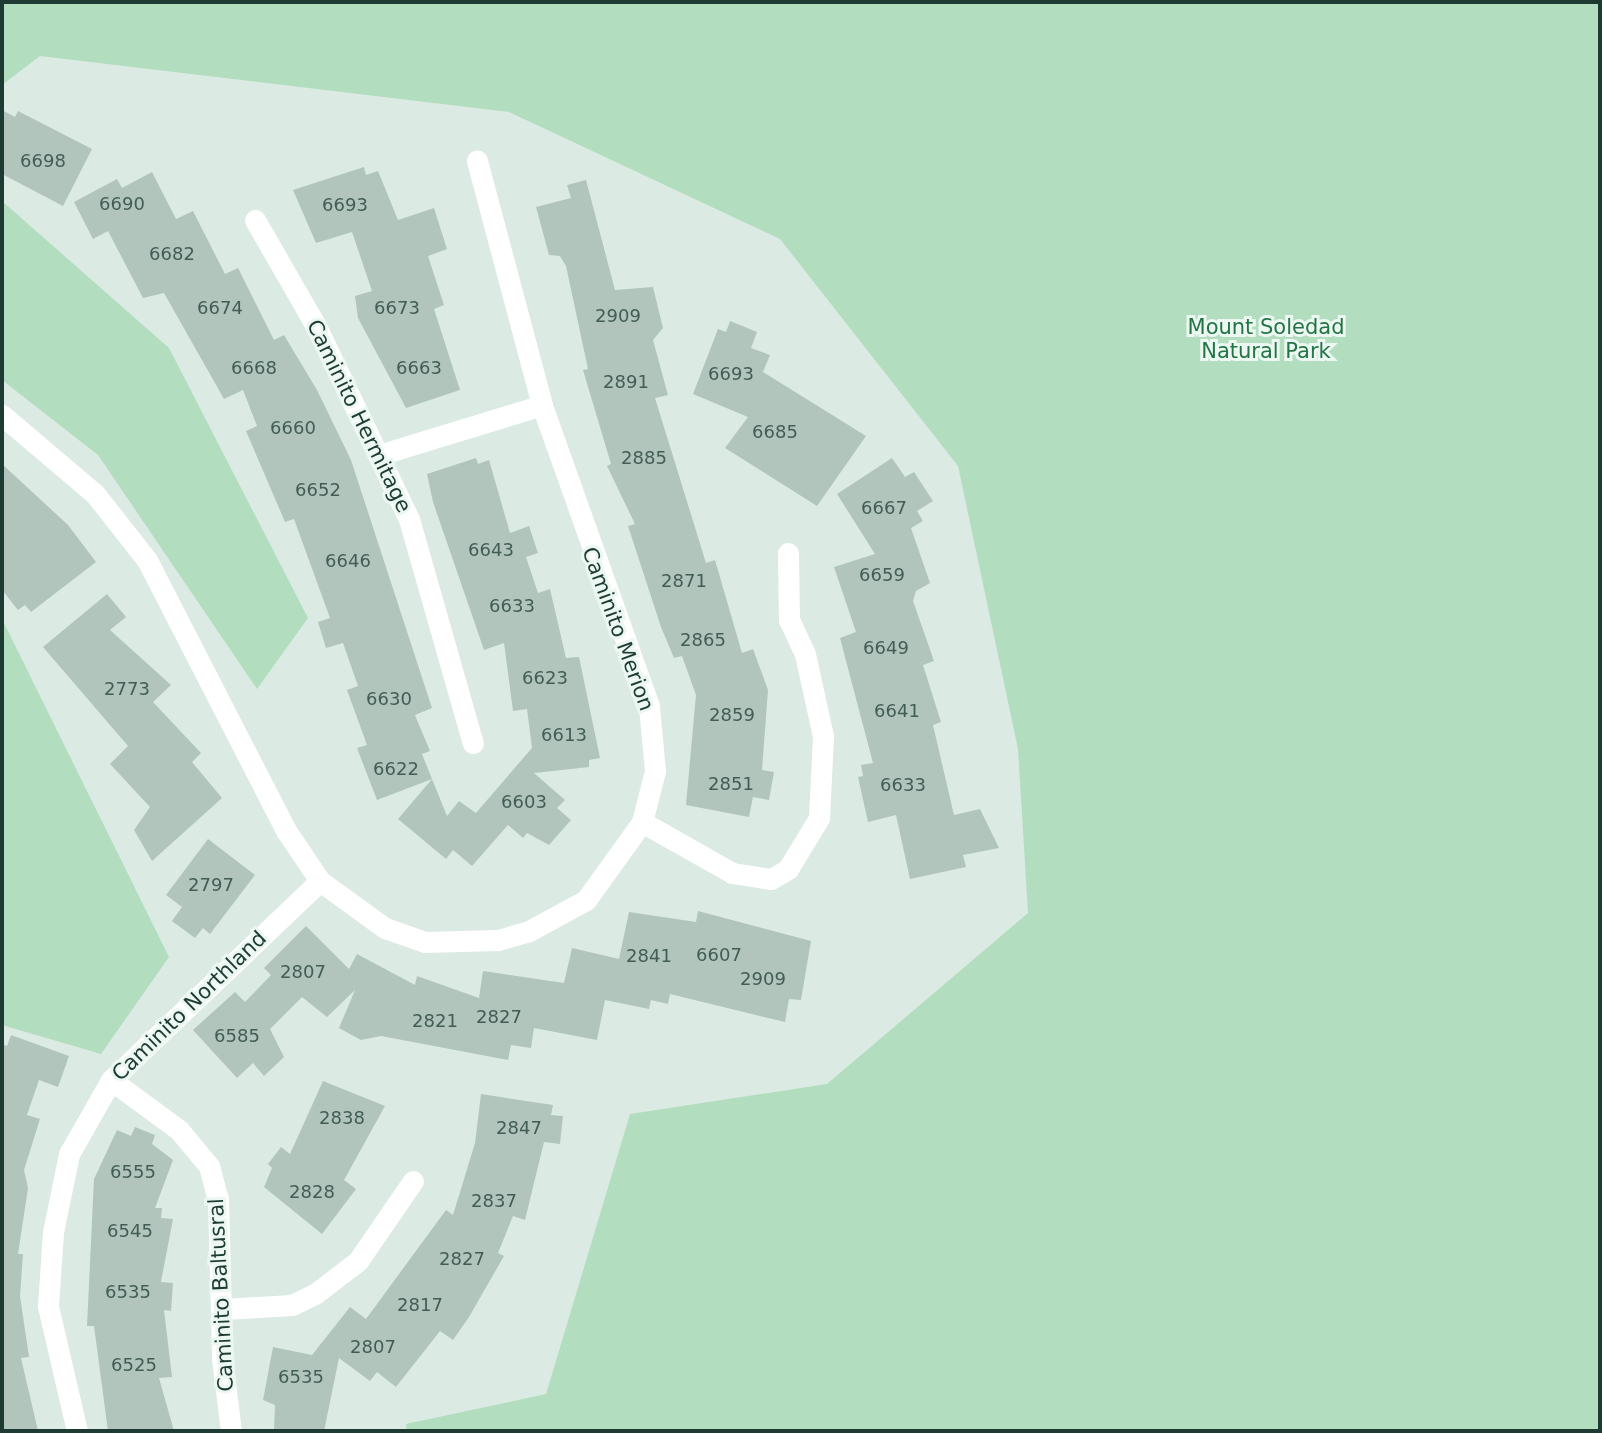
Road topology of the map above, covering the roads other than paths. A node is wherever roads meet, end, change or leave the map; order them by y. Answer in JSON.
{"nodes":[{"id":1,"x":477,"y":161,"type":"dead end"},
{"id":2,"x":255,"y":220,"type":"dead end"},
{"id":3,"x":542,"y":405,"type":"junction"},
{"id":4,"x":2,"y":415,"type":"edge"},
{"id":5,"x":382,"y":454,"type":"junction"},
{"id":6,"x":788,"y":553,"type":"dead end"},
{"id":7,"x":473,"y":743,"type":"dead end"},
{"id":8,"x":642,"y":822,"type":"junction"},
{"id":9,"x":320,"y":881,"type":"junction"},
{"id":10,"x":111,"y":1080,"type":"junction"},
{"id":11,"x":412,"y":1181,"type":"dead end"},
{"id":12,"x":223,"y":1309,"type":"junction"},
{"id":13,"x":77,"y":1431,"type":"edge"},
{"id":14,"x":231,"y":1431,"type":"edge"}],
"edges":[{"from":1,"to":3,"type":"street","name":"Caminito Merion"},
{"from":2,"to":5,"type":"street","name":"Caminito Hermitage"},
{"from":3,"to":5,"type":"street"},
{"from":3,"to":8,"type":"street","name":"Caminito Merion"},
{"from":4,"to":9,"type":"street","name":"Caminito Merion"},
{"from":5,"to":7,"type":"street","name":"Caminito Hermitage"},
{"from":6,"to":8,"type":"street"},
{"from":8,"to":9,"type":"street","name":"Caminito Merion"},
{"from":9,"to":10,"type":"street","name":"Caminito Northland"},
{"from":10,"to":12,"type":"street","name":"Caminito Baltusral"},
{"from":10,"to":13,"type":"street","name":"Caminito Northland"},
{"from":11,"to":12,"type":"street"},
{"from":12,"to":14,"type":"street","name":"Caminito Baltusral"}]}
